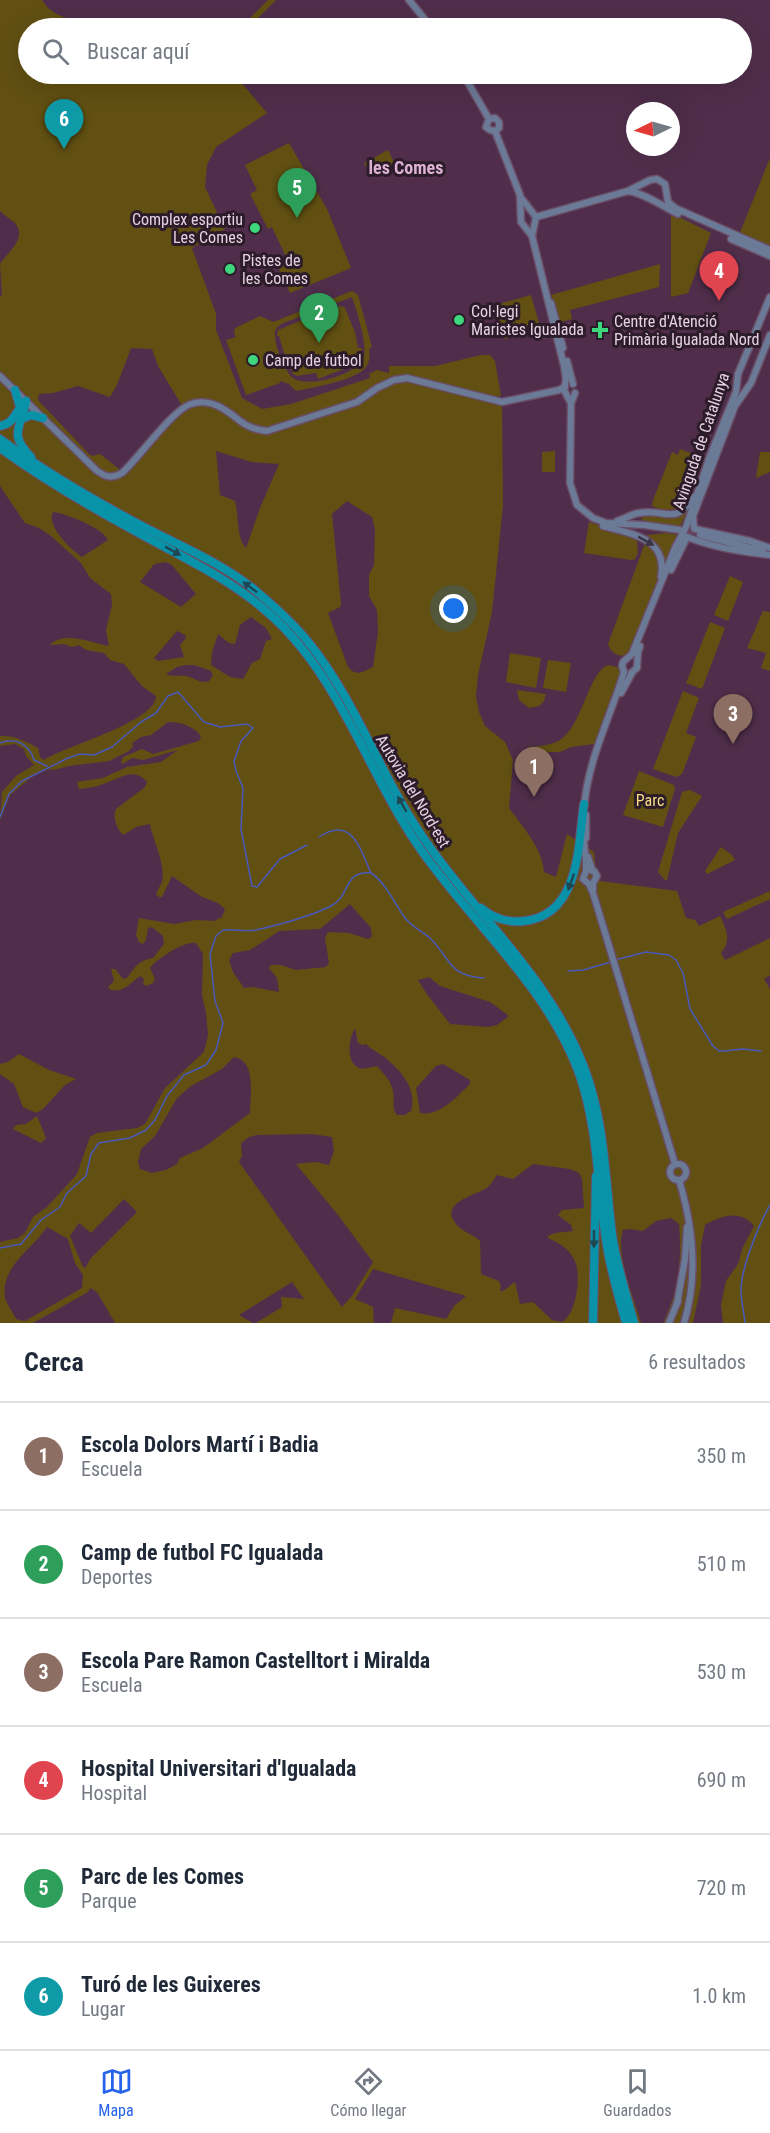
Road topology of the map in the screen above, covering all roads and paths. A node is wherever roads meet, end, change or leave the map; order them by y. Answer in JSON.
{"nodes":[{"id":1,"x":409,"y":0,"type":"edge"},
{"id":2,"x":424,"y":18,"type":"edge"},
{"id":3,"x":469,"y":84,"type":"edge"},
{"id":4,"x":647,"y":182,"type":"junction"},
{"id":5,"x":628,"y":191,"type":"junction"},
{"id":6,"x":666,"y":193,"type":"junction"},
{"id":7,"x":520,"y":195,"type":"junction"},
{"id":8,"x":646,"y":196,"type":"junction"},
{"id":9,"x":657,"y":202,"type":"junction"},
{"id":10,"x":521,"y":216,"type":"junction"},
{"id":11,"x":534,"y":217,"type":"junction"},
{"id":12,"x":525,"y":226,"type":"junction"},
{"id":13,"x":532,"y":236,"type":"junction"},
{"id":14,"x":770,"y":250,"type":"edge"},
{"id":15,"x":770,"y":256,"type":"edge"},
{"id":16,"x":770,"y":297,"type":"edge"},
{"id":17,"x":549,"y":300,"type":"junction"},
{"id":18,"x":559,"y":331,"type":"junction"},
{"id":19,"x":770,"y":335,"type":"edge"},
{"id":20,"x":0,"y":376,"type":"edge"},
{"id":21,"x":15,"y":390,"type":"joint"},
{"id":22,"x":566,"y":391,"type":"junction"},
{"id":23,"x":23,"y":404,"type":"junction"},
{"id":24,"x":43,"y":418,"type":"junction"},
{"id":25,"x":21,"y":419,"type":"junction"},
{"id":26,"x":0,"y":426,"type":"edge"},
{"id":27,"x":0,"y":439,"type":"edge"},
{"id":28,"x":0,"y":448,"type":"edge"},
{"id":29,"x":37,"y":465,"type":"junction"},
{"id":30,"x":699,"y":489,"type":"junction"},
{"id":31,"x":595,"y":519,"type":"junction"},
{"id":32,"x":606,"y":523,"type":"junction"},
{"id":33,"x":696,"y":530,"type":"junction"},
{"id":34,"x":685,"y":533,"type":"junction"},
{"id":35,"x":746,"y":546,"type":"junction"},
{"id":36,"x":770,"y":548,"type":"edge"},
{"id":37,"x":770,"y":554,"type":"edge"},
{"id":38,"x":659,"y":590,"type":"junction"},
{"id":39,"x":628,"y":658,"type":"junction"},
{"id":40,"x":637,"y":661,"type":"junction"},
{"id":41,"x":628,"y":672,"type":"junction"},
{"id":42,"x":584,"y":804,"type":"junction"},
{"id":43,"x":589,"y":871,"type":"junction"},
{"id":44,"x":591,"y":884,"type":"junction"},
{"id":45,"x":459,"y":886,"type":"junction"},
{"id":46,"x":598,"y":1160,"type":"junction"},
{"id":47,"x":675,"y":1164,"type":"junction"},
{"id":48,"x":680,"y":1180,"type":"junction"},
{"id":49,"x":686,"y":1205,"type":"junction"},
{"id":50,"x":691,"y":1228,"type":"junction"},
{"id":51,"x":677,"y":1304,"type":"junction"},
{"id":52,"x":594,"y":1323,"type":"edge"},
{"id":53,"x":626,"y":1323,"type":"edge"},
{"id":54,"x":634,"y":1323,"type":"edge"},
{"id":55,"x":669,"y":1323,"type":"edge"},
{"id":56,"x":684,"y":1323,"type":"edge"}],
"edges":[{"from":1,"to":2,"type":"street"},
{"from":3,"to":7,"type":"street"},
{"from":4,"to":5,"type":"street"},
{"from":4,"to":6,"type":"street"},
{"from":4,"to":8,"type":"street"},
{"from":5,"to":8,"type":"street"},
{"from":5,"to":11,"type":"street"},
{"from":6,"to":9,"type":"street"},
{"from":6,"to":14,"type":"street"},
{"from":7,"to":10,"type":"street"},
{"from":7,"to":11,"type":"street"},
{"from":8,"to":9,"type":"street"},
{"from":9,"to":15,"type":"street"},
{"from":10,"to":11,"type":"street"},
{"from":10,"to":12,"type":"street"},
{"from":11,"to":12,"type":"street"},
{"from":11,"to":13,"type":"street"},
{"from":12,"to":13,"type":"street"},
{"from":13,"to":17,"type":"street"},
{"from":16,"to":30,"type":"street","name":"Avinguda de Catalunya"},
{"from":17,"to":18,"type":"street"},
{"from":17,"to":18,"type":"street"},
{"from":18,"to":18,"type":"street"},
{"from":18,"to":22,"type":"street"},
{"from":18,"to":22,"type":"street"},
{"from":19,"to":33,"type":"street","name":"Avinguda de Catalunya"},
{"from":20,"to":21,"type":"street"},
{"from":21,"to":23,"type":"highway"},
{"from":22,"to":24,"type":"street"},
{"from":22,"to":31,"type":"street"},
{"from":23,"to":24,"type":"street"},
{"from":23,"to":25,"type":"highway"},
{"from":23,"to":26,"type":"highway"},
{"from":24,"to":25,"type":"highway"},
{"from":25,"to":29,"type":"highway"},
{"from":27,"to":29,"type":"highway","name":"Autovia del Nord-est"},
{"from":28,"to":46,"type":"highway","name":"Autovia del Nord-est","one_way":true},
{"from":45,"to":29,"type":"highway","name":"Autovia del Nord-est","one_way":true},
{"from":30,"to":32,"type":"street"},
{"from":30,"to":34,"type":"street","name":"Avinguda de Catalunya"},
{"from":31,"to":32,"type":"street"},
{"from":31,"to":38,"type":"street","one_way":true},
{"from":32,"to":34,"type":"street"},
{"from":33,"to":34,"type":"street"},
{"from":33,"to":34,"type":"street","name":"Avinguda de Catalunya"},
{"from":33,"to":35,"type":"street"},
{"from":33,"to":36,"type":"street"},
{"from":34,"to":37,"type":"street"},
{"from":34,"to":38,"type":"street","name":"Avinguda de Catalunya"},
{"from":34,"to":40,"type":"street","name":"Avinguda de Catalunya"},
{"from":35,"to":36,"type":"street"},
{"from":35,"to":37,"type":"street"},
{"from":38,"to":39,"type":"street","name":"Avinguda de Catalunya"},
{"from":39,"to":40,"type":"street"},
{"from":39,"to":41,"type":"street"},
{"from":40,"to":41,"type":"street"},
{"from":41,"to":42,"type":"street"},
{"from":41,"to":43,"type":"street"},
{"from":42,"to":43,"type":"street"},
{"from":42,"to":45,"type":"highway","one_way":true},
{"from":43,"to":44,"type":"street"},
{"from":43,"to":44,"type":"street"},
{"from":44,"to":47,"type":"street"},
{"from":45,"to":54,"type":"highway","name":"Autovia del Nord-est"},
{"from":46,"to":52,"type":"highway","one_way":true},
{"from":46,"to":53,"type":"highway","name":"Autovia del Nord-est"},
{"from":47,"to":48,"type":"street"},
{"from":47,"to":48,"type":"street"},
{"from":48,"to":49,"type":"street"},
{"from":49,"to":50,"type":"street"},
{"from":49,"to":51,"type":"street"},
{"from":50,"to":51,"type":"street"},
{"from":50,"to":56,"type":"street"},
{"from":51,"to":55,"type":"street"}]}
